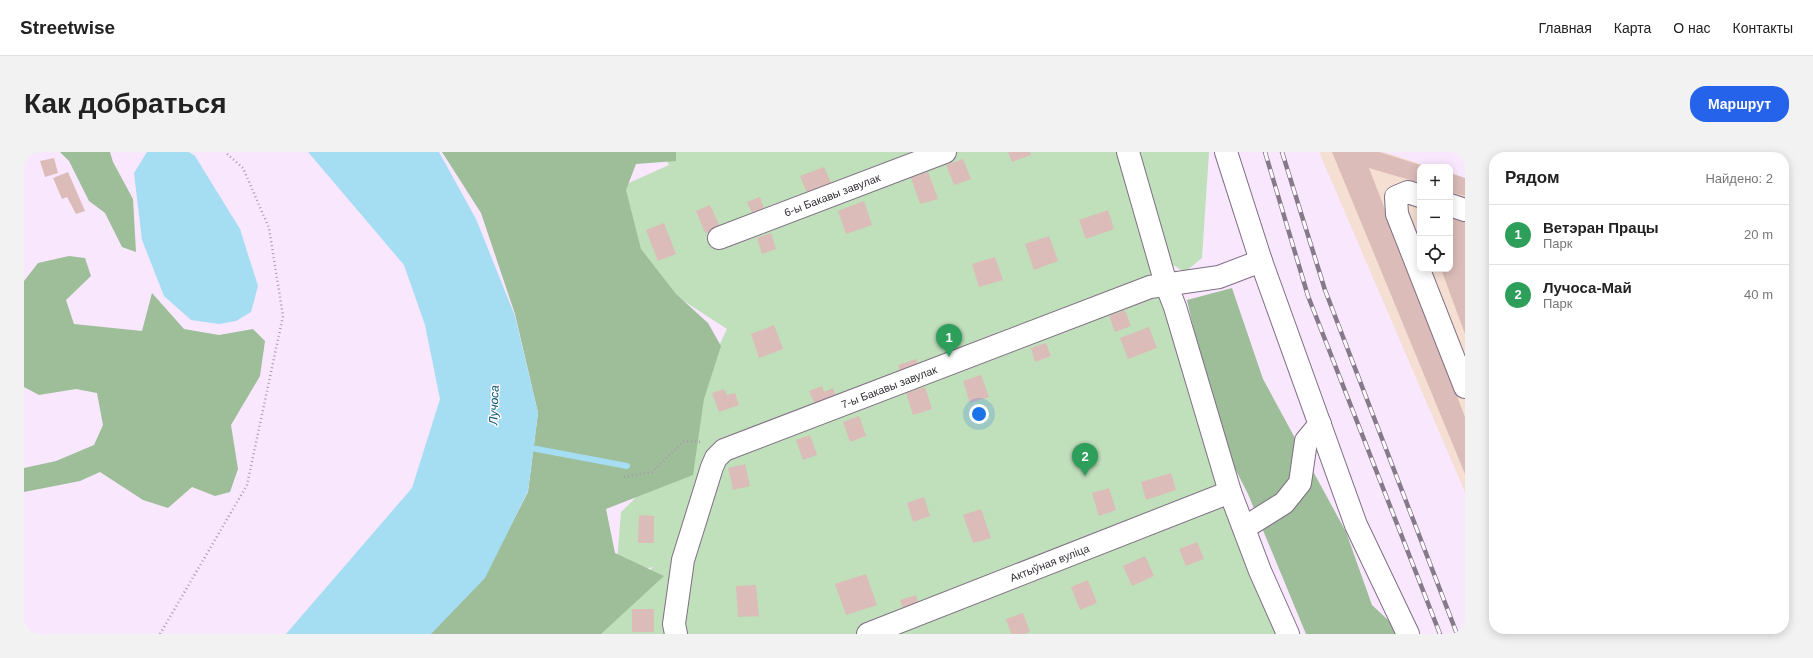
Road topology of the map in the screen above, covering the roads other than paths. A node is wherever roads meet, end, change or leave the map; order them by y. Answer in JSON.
{"nodes":[{"id":1,"x":944,"y":152,"type":"edge"},
{"id":2,"x":1128,"y":152,"type":"edge"},
{"id":3,"x":1226,"y":152,"type":"edge"},
{"id":4,"x":1417,"y":195,"type":"edge"},
{"id":5,"x":1453,"y":206,"type":"edge"},
{"id":6,"x":1465,"y":210,"type":"edge"},
{"id":7,"x":719,"y":238,"type":"dead end"},
{"id":8,"x":1261,"y":261,"type":"junction"},
{"id":9,"x":1166,"y":284,"type":"junction"},
{"id":10,"x":1465,"y":387,"type":"edge"},
{"id":11,"x":1320,"y":424,"type":"junction"},
{"id":12,"x":1230,"y":492,"type":"junction"},
{"id":13,"x":1244,"y":528,"type":"junction"},
{"id":14,"x":676,"y":634,"type":"edge"},
{"id":15,"x":868,"y":634,"type":"edge"},
{"id":16,"x":1288,"y":634,"type":"edge"},
{"id":17,"x":1408,"y":634,"type":"edge"}],
"edges":[{"from":1,"to":7,"type":"street","name":"6-ы Бакавы завулак"},
{"from":2,"to":9,"type":"street"},
{"from":3,"to":8,"type":"street"},
{"from":4,"to":10,"type":"street"},
{"from":5,"to":6,"type":"street"},
{"from":8,"to":9,"type":"street","name":"7-ы Бакавы завулак"},
{"from":8,"to":11,"type":"street"},
{"from":9,"to":12,"type":"street"},
{"from":9,"to":14,"type":"street","name":"7-ы Бакавы завулак"},
{"from":11,"to":13,"type":"street"},
{"from":11,"to":17,"type":"street"},
{"from":12,"to":13,"type":"street"},
{"from":12,"to":15,"type":"street","name":"Актыўная вуліца"},
{"from":13,"to":16,"type":"street"}]}
